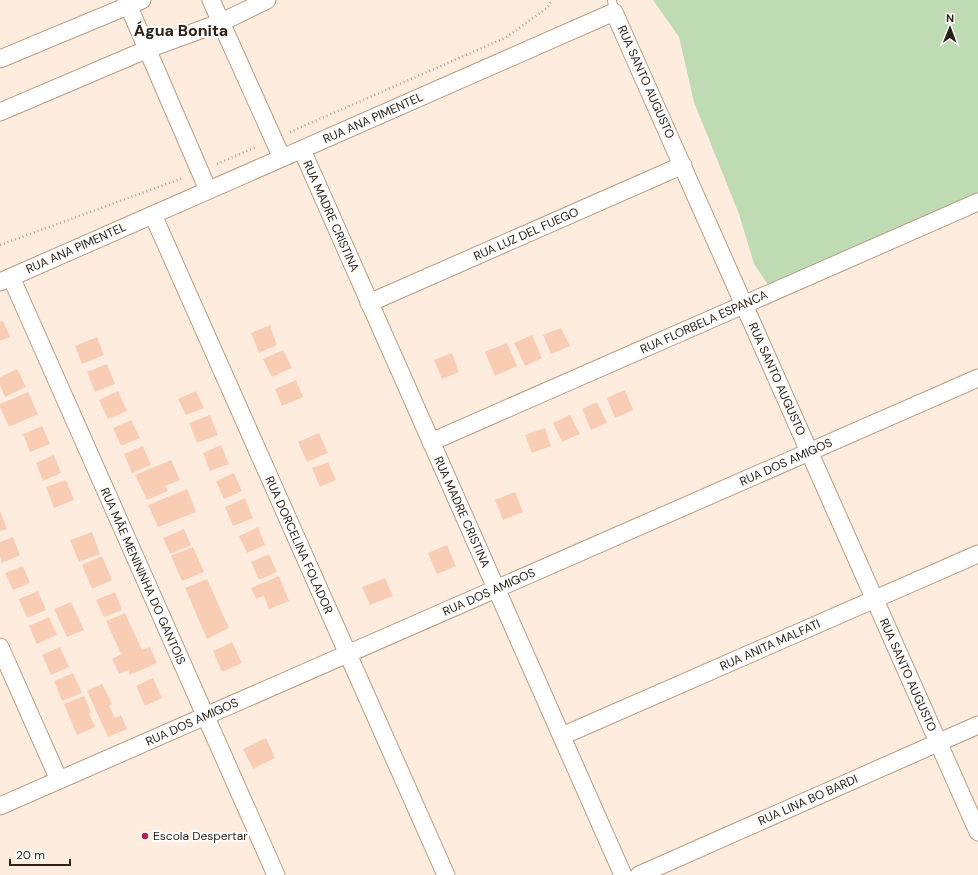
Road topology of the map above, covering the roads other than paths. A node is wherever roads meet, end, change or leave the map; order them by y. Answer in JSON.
{"nodes":[{"id":1,"x":211,"y":0,"type":"edge"},
{"id":2,"x":267,"y":0,"type":"edge"},
{"id":3,"x":132,"y":2,"type":"edge"},
{"id":4,"x":613,"y":6,"type":"edge"},
{"id":5,"x":222,"y":22,"type":"junction"},
{"id":6,"x":148,"y":49,"type":"junction"},
{"id":7,"x":0,"y":59,"type":"edge"},
{"id":8,"x":0,"y":112,"type":"edge"},
{"id":9,"x":302,"y":150,"type":"junction"},
{"id":10,"x":282,"y":158,"type":"junction"},
{"id":11,"x":683,"y":165,"type":"junction"},
{"id":12,"x":208,"y":190,"type":"junction"},
{"id":13,"x":978,"y":202,"type":"edge"},
{"id":14,"x":153,"y":214,"type":"junction"},
{"id":15,"x":5,"y":279,"type":"edge"},
{"id":16,"x":369,"y":303,"type":"junction"},
{"id":17,"x":744,"y":304,"type":"junction"},
{"id":18,"x":978,"y":378,"type":"edge"},
{"id":19,"x":431,"y":442,"type":"junction"},
{"id":20,"x":809,"y":452,"type":"junction"},
{"id":21,"x":978,"y":554,"type":"edge"},
{"id":22,"x":496,"y":589,"type":"junction"},
{"id":23,"x":875,"y":599,"type":"junction"},
{"id":24,"x":0,"y":647,"type":"edge"},
{"id":25,"x":348,"y":654,"type":"junction"},
{"id":26,"x":206,"y":716,"type":"junction"},
{"id":27,"x":978,"y":725,"type":"edge"},
{"id":28,"x":562,"y":736,"type":"junction"},
{"id":29,"x":938,"y":743,"type":"junction"},
{"id":30,"x":59,"y":780,"type":"junction"},
{"id":31,"x":0,"y":806,"type":"edge"},
{"id":32,"x":978,"y":832,"type":"edge"},
{"id":33,"x":276,"y":875,"type":"edge"},
{"id":34,"x":446,"y":875,"type":"edge"},
{"id":35,"x":623,"y":875,"type":"edge"},
{"id":36,"x":639,"y":875,"type":"edge"}],
"edges":[{"from":1,"to":5,"type":"street"},
{"from":2,"to":5,"type":"street"},
{"from":3,"to":6,"type":"street"},
{"from":3,"to":7,"type":"street"},
{"from":4,"to":9,"type":"street","name":"RUA ANA PIMENTEL"},
{"from":4,"to":11,"type":"street","name":"RUA SANTO AUGUSTO"},
{"from":5,"to":6,"type":"street"},
{"from":5,"to":10,"type":"street"},
{"from":6,"to":8,"type":"street"},
{"from":6,"to":12,"type":"street"},
{"from":9,"to":10,"type":"street","name":"RUA ANA PIMENTEL"},
{"from":9,"to":16,"type":"street","name":"RUA MADRE CRISTINA"},
{"from":10,"to":12,"type":"street","name":"RUA ANA PIMENTEL"},
{"from":11,"to":16,"type":"street","name":"RUA LUZ DEL FUEGO"},
{"from":11,"to":17,"type":"street","name":"RUA SANTO AUGUSTO"},
{"from":12,"to":14,"type":"street","name":"RUA ANA PIMENTEL"},
{"from":13,"to":17,"type":"street","name":"RUA FLORBELA ESPANCA"},
{"from":14,"to":15,"type":"street","name":"RUA ANA PIMENTEL"},
{"from":14,"to":25,"type":"street","name":"RUA DORCELINA FOLADOR"},
{"from":15,"to":26,"type":"street","name":"RUA MÃE MENININHA DO GANTOIS"},
{"from":16,"to":19,"type":"street","name":"RUA MADRE CRISTINA"},
{"from":17,"to":19,"type":"street","name":"RUA FLORBELA ESPANCA"},
{"from":17,"to":20,"type":"street","name":"RUA SANTO AUGUSTO"},
{"from":18,"to":20,"type":"street","name":"RUA DOS AMIGOS"},
{"from":19,"to":22,"type":"street","name":"RUA MADRE CRISTINA"},
{"from":20,"to":22,"type":"street","name":"RUA DOS AMIGOS"},
{"from":20,"to":23,"type":"street","name":"RUA SANTO AUGUSTO"},
{"from":21,"to":23,"type":"street","name":"RUA ANITA MALFATI"},
{"from":22,"to":25,"type":"street","name":"RUA DOS AMIGOS"},
{"from":22,"to":28,"type":"street","name":"RUA MADRE CRISTINA"},
{"from":23,"to":28,"type":"street","name":"RUA ANITA MALFATI"},
{"from":23,"to":29,"type":"street","name":"RUA SANTO AUGUSTO"},
{"from":24,"to":30,"type":"street"},
{"from":25,"to":26,"type":"street","name":"RUA DOS AMIGOS"},
{"from":25,"to":34,"type":"street","name":"RUA DORCELINA FOLADOR"},
{"from":26,"to":30,"type":"street","name":"RUA DOS AMIGOS"},
{"from":26,"to":33,"type":"street","name":"RUA MÃE MENININHA DO GANTOIS"},
{"from":27,"to":29,"type":"street","name":"RUA LINA BO BARDI"},
{"from":28,"to":35,"type":"street","name":"RUA MADRE CRISTINA"},
{"from":29,"to":32,"type":"street","name":"RUA SANTO AUGUSTO"},
{"from":29,"to":36,"type":"street","name":"RUA LINA BO BARDI"},
{"from":30,"to":31,"type":"street","name":"RUA DOS AMIGOS"}]}
